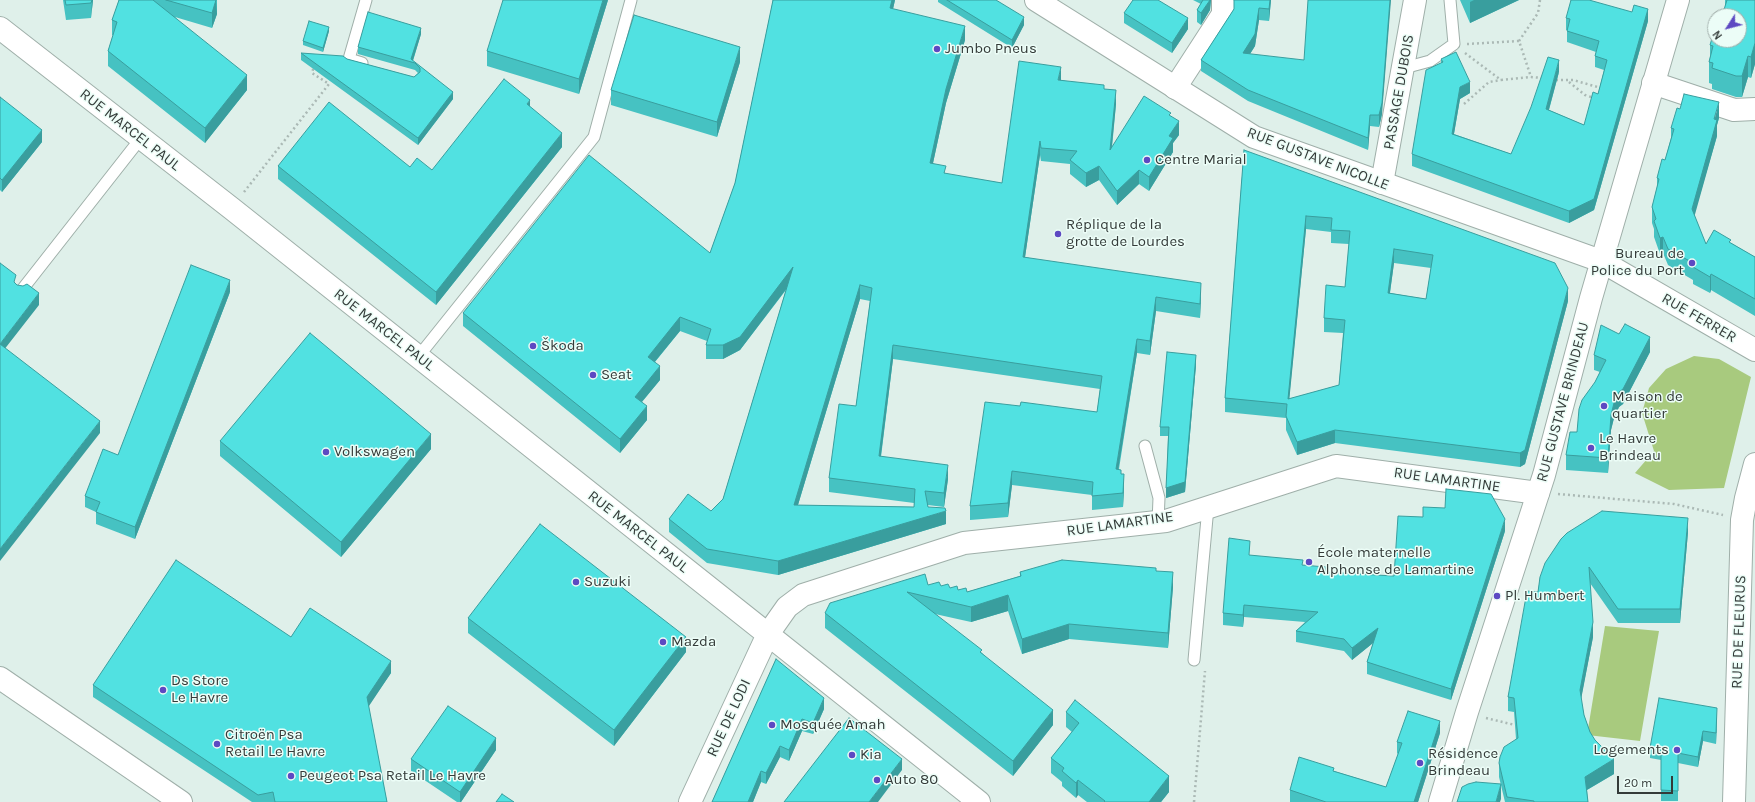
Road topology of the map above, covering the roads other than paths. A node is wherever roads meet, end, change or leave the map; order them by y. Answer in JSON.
{"nodes":[{"id":1,"x":366,"y":0,"type":"edge"},
{"id":2,"x":631,"y":0,"type":"edge"},
{"id":3,"x":1223,"y":0,"type":"edge"},
{"id":4,"x":1415,"y":0,"type":"edge"},
{"id":5,"x":1450,"y":0,"type":"edge"},
{"id":6,"x":1678,"y":0,"type":"edge"},
{"id":7,"x":1046,"y":3,"type":"edge"},
{"id":8,"x":0,"y":28,"type":"edge"},
{"id":9,"x":370,"y":66,"type":"edge"},
{"id":10,"x":1404,"y":68,"type":"junction"},
{"id":11,"x":1653,"y":83,"type":"junction"},
{"id":12,"x":1175,"y":88,"type":"junction"},
{"id":13,"x":1755,"y":109,"type":"edge"},
{"id":14,"x":141,"y":138,"type":"junction"},
{"id":15,"x":1382,"y":183,"type":"junction"},
{"id":16,"x":1601,"y":261,"type":"junction"},
{"id":17,"x":21,"y":291,"type":"edge"},
{"id":18,"x":1755,"y":350,"type":"edge"},
{"id":19,"x":418,"y":357,"type":"junction"},
{"id":20,"x":1145,"y":446,"type":"dead end"},
{"id":21,"x":1755,"y":464,"type":"edge"},
{"id":22,"x":1538,"y":493,"type":"junction"},
{"id":23,"x":1208,"y":507,"type":"junction"},
{"id":24,"x":1158,"y":522,"type":"junction"},
{"id":25,"x":768,"y":634,"type":"junction"},
{"id":26,"x":1194,"y":660,"type":"road end"},
{"id":27,"x":0,"y":678,"type":"edge"},
{"id":28,"x":181,"y":802,"type":"edge"},
{"id":29,"x":690,"y":802,"type":"edge"},
{"id":30,"x":979,"y":802,"type":"edge"},
{"id":31,"x":1440,"y":802,"type":"edge"},
{"id":32,"x":1734,"y":802,"type":"edge"}],
"edges":[{"from":1,"to":9,"type":"lane"},
{"from":2,"to":19,"type":"lane"},
{"from":3,"to":12,"type":"street"},
{"from":4,"to":10,"type":"street","name":"PASSAGE DUBOIS"},
{"from":5,"to":10,"type":"lane"},
{"from":6,"to":11,"type":"street","name":"RUE GUSTAVE BRINDEAU"},
{"from":7,"to":12,"type":"street","name":"RUE GUSTAVE NICOLLE"},
{"from":8,"to":14,"type":"street","name":"RUE MARCEL PAUL"},
{"from":10,"to":15,"type":"street","name":"PASSAGE DUBOIS"},
{"from":11,"to":13,"type":"street"},
{"from":11,"to":16,"type":"street","name":"RUE GUSTAVE BRINDEAU"},
{"from":12,"to":15,"type":"street","name":"RUE GUSTAVE NICOLLE"},
{"from":14,"to":17,"type":"lane"},
{"from":14,"to":19,"type":"street","name":"RUE MARCEL PAUL"},
{"from":15,"to":16,"type":"street","name":"RUE GUSTAVE NICOLLE"},
{"from":16,"to":18,"type":"street","name":"RUE FERRER"},
{"from":16,"to":22,"type":"street","name":"RUE GUSTAVE BRINDEAU"},
{"from":19,"to":25,"type":"street","name":"RUE MARCEL PAUL"},
{"from":20,"to":24,"type":"lane"},
{"from":21,"to":32,"type":"street","name":"RUE DE FLEURUS"},
{"from":22,"to":23,"type":"street","name":"RUE LAMARTINE"},
{"from":22,"to":31,"type":"street","name":"RUE GUSTAVE BRINDEAU"},
{"from":23,"to":24,"type":"street","name":"RUE LAMARTINE"},
{"from":23,"to":26,"type":"lane"},
{"from":24,"to":25,"type":"street","name":"RUE LAMARTINE"},
{"from":25,"to":29,"type":"street","name":"RUE DE LODI"},
{"from":25,"to":30,"type":"street","name":"RUE MARCEL PAUL"},
{"from":27,"to":28,"type":"street"}]}
